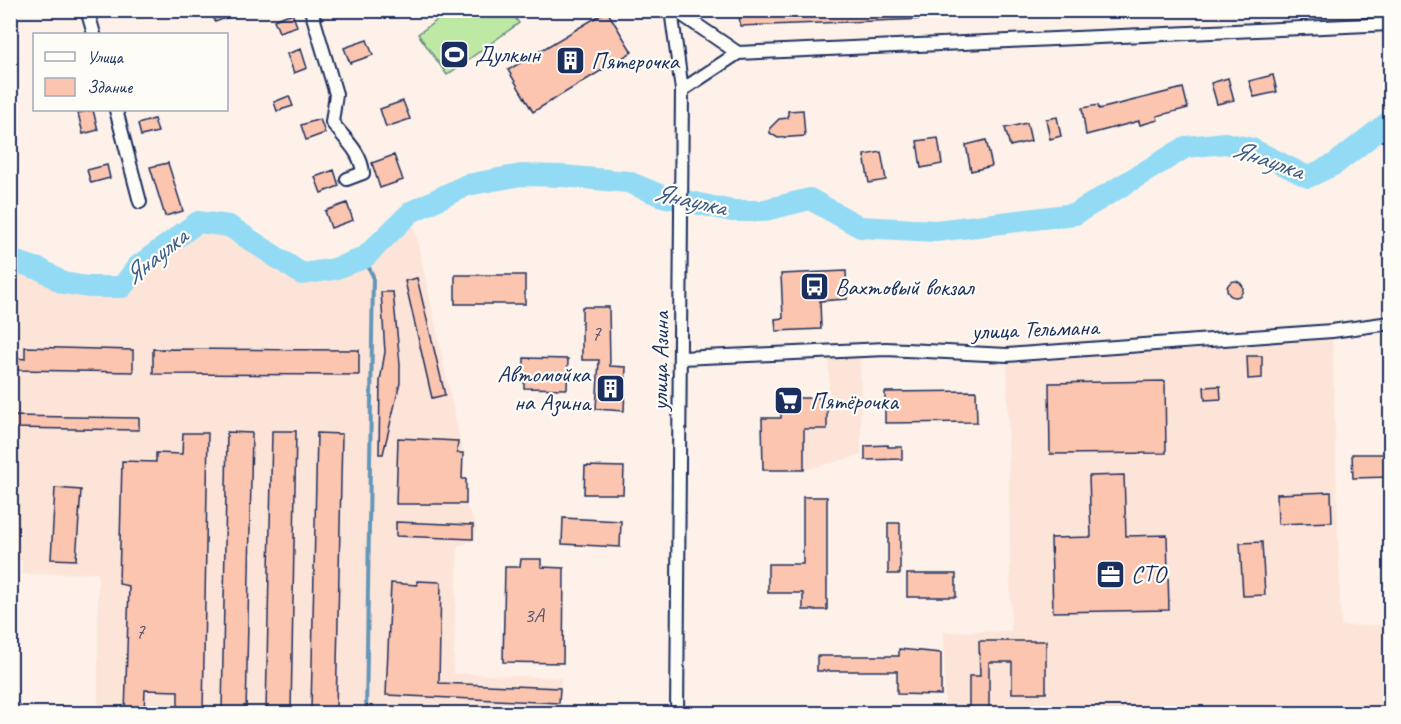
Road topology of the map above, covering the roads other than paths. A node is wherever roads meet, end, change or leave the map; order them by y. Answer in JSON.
{"nodes":[{"id":1,"x":87,"y":10,"type":"edge"},
{"id":2,"x":311,"y":10,"type":"edge"},
{"id":3,"x":673,"y":10,"type":"edge"},
{"id":4,"x":1390,"y":24,"type":"edge"},
{"id":5,"x":94,"y":33,"type":"edge"},
{"id":6,"x":738,"y":53,"type":"junction"},
{"id":7,"x":682,"y":90,"type":"junction"},
{"id":8,"x":116,"y":111,"type":"edge"},
{"id":9,"x":347,"y":179,"type":"dead end"},
{"id":10,"x":140,"y":202,"type":"dead end"},
{"id":11,"x":1390,"y":323,"type":"edge"},
{"id":12,"x":681,"y":358,"type":"junction"},
{"id":13,"x":677,"y":714,"type":"edge"}],
"edges":[{"from":1,"to":5,"type":"street"},
{"from":2,"to":9,"type":"street"},
{"from":3,"to":6,"type":"street"},
{"from":3,"to":7,"type":"street","name":"улица Азина"},
{"from":4,"to":6,"type":"street"},
{"from":6,"to":7,"type":"street"},
{"from":7,"to":12,"type":"street","name":"улица Азина"},
{"from":8,"to":10,"type":"street"},
{"from":11,"to":12,"type":"street","name":"улица Тельмана"},
{"from":12,"to":13,"type":"street","name":"улица Азина"}]}
